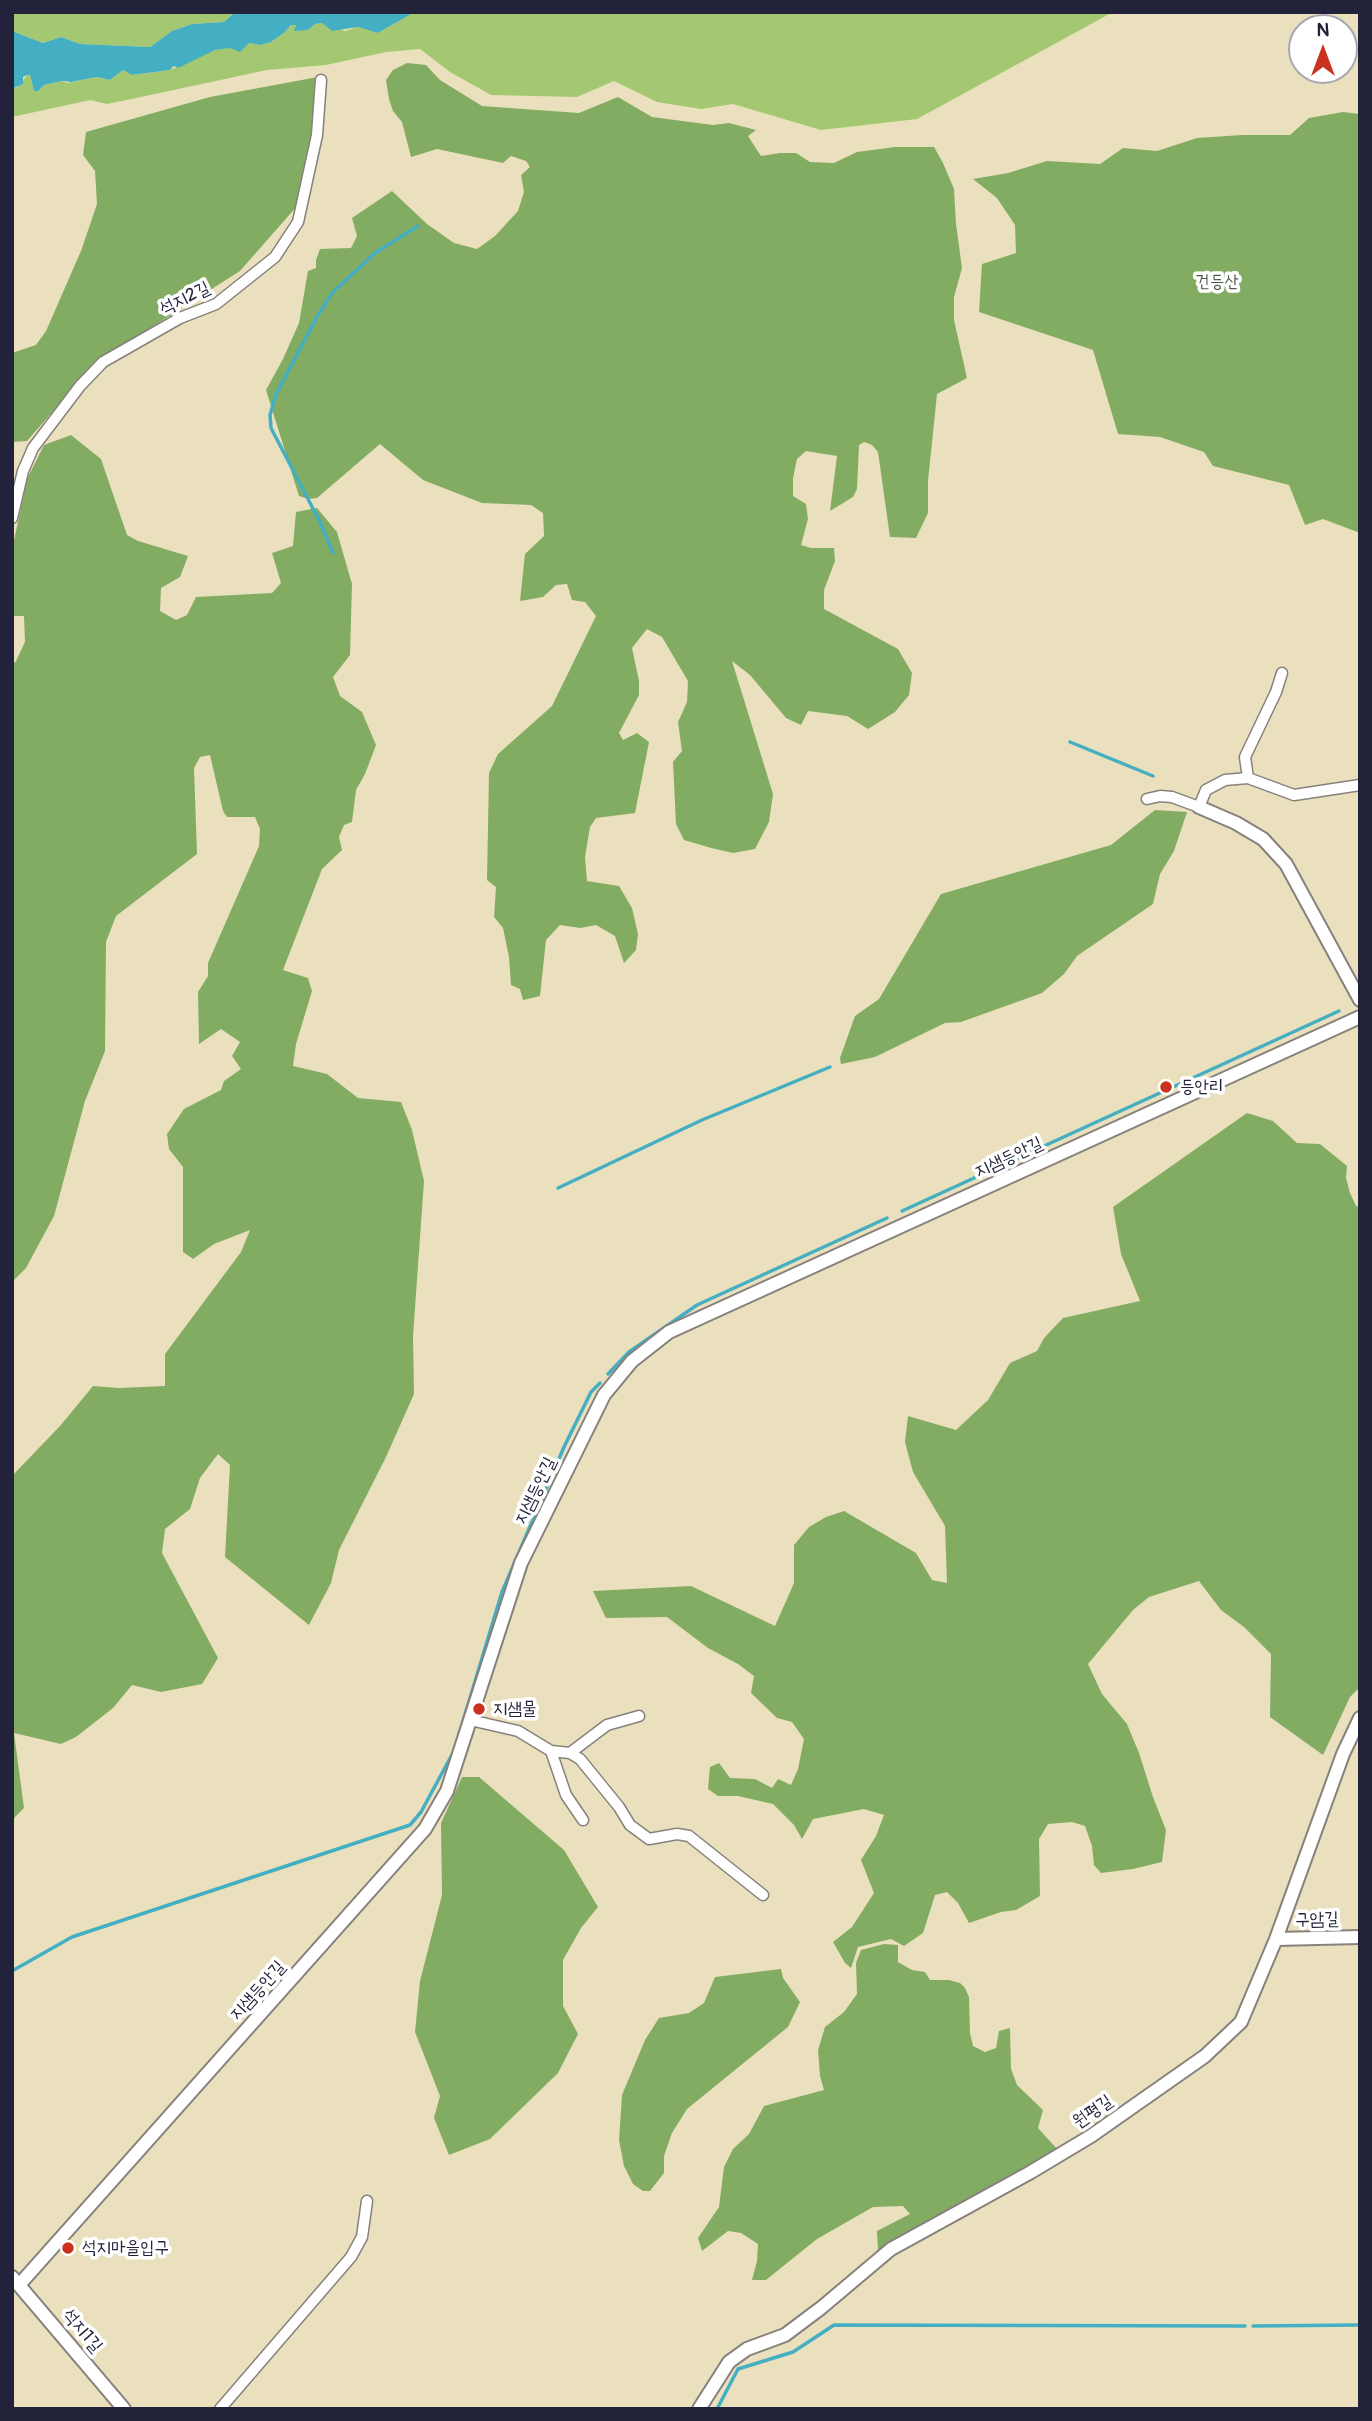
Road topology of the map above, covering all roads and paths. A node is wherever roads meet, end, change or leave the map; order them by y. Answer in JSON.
{"nodes":[{"id":1,"x":321,"y":80,"type":"dead end"},
{"id":2,"x":12,"y":518,"type":"edge"},
{"id":3,"x":1282,"y":673,"type":"dead end"},
{"id":4,"x":1248,"y":778,"type":"junction"},
{"id":5,"x":1360,"y":785,"type":"edge"},
{"id":6,"x":1147,"y":799,"type":"dead end"},
{"id":7,"x":1199,"y":807,"type":"junction"},
{"id":8,"x":1360,"y":1000,"type":"edge"},
{"id":9,"x":1360,"y":1017,"type":"edge"},
{"id":10,"x":639,"y":1716,"type":"dead end"},
{"id":11,"x":1360,"y":1718,"type":"edge"},
{"id":12,"x":470,"y":1720,"type":"junction"},
{"id":13,"x":551,"y":1751,"type":"junction"},
{"id":14,"x":570,"y":1753,"type":"junction"},
{"id":15,"x":583,"y":1820,"type":"dead end"},
{"id":16,"x":763,"y":1895,"type":"dead end"},
{"id":17,"x":1360,"y":1937,"type":"edge"},
{"id":18,"x":1276,"y":1939,"type":"junction"},
{"id":19,"x":367,"y":2201,"type":"dead end"},
{"id":20,"x":16,"y":2281,"type":"edge"},
{"id":21,"x":124,"y":2409,"type":"edge"},
{"id":22,"x":220,"y":2409,"type":"edge"},
{"id":23,"x":699,"y":2409,"type":"edge"}],
"edges":[{"from":1,"to":2,"type":"street","name":"석지2길"},
{"from":3,"to":4,"type":"street"},
{"from":4,"to":5,"type":"street"},
{"from":4,"to":7,"type":"street"},
{"from":6,"to":7,"type":"street"},
{"from":7,"to":8,"type":"street"},
{"from":9,"to":12,"type":"street","name":"지샘등안길"},
{"from":10,"to":14,"type":"street"},
{"from":11,"to":18,"type":"street","name":"원평길"},
{"from":12,"to":13,"type":"street"},
{"from":12,"to":20,"type":"street","name":"지샘등안길"},
{"from":13,"to":14,"type":"street"},
{"from":13,"to":15,"type":"street"},
{"from":14,"to":16,"type":"street"},
{"from":17,"to":18,"type":"street","name":"구암길"},
{"from":18,"to":23,"type":"street","name":"원평길"},
{"from":19,"to":22,"type":"street"},
{"from":20,"to":21,"type":"street","name":"석지1길"}]}
